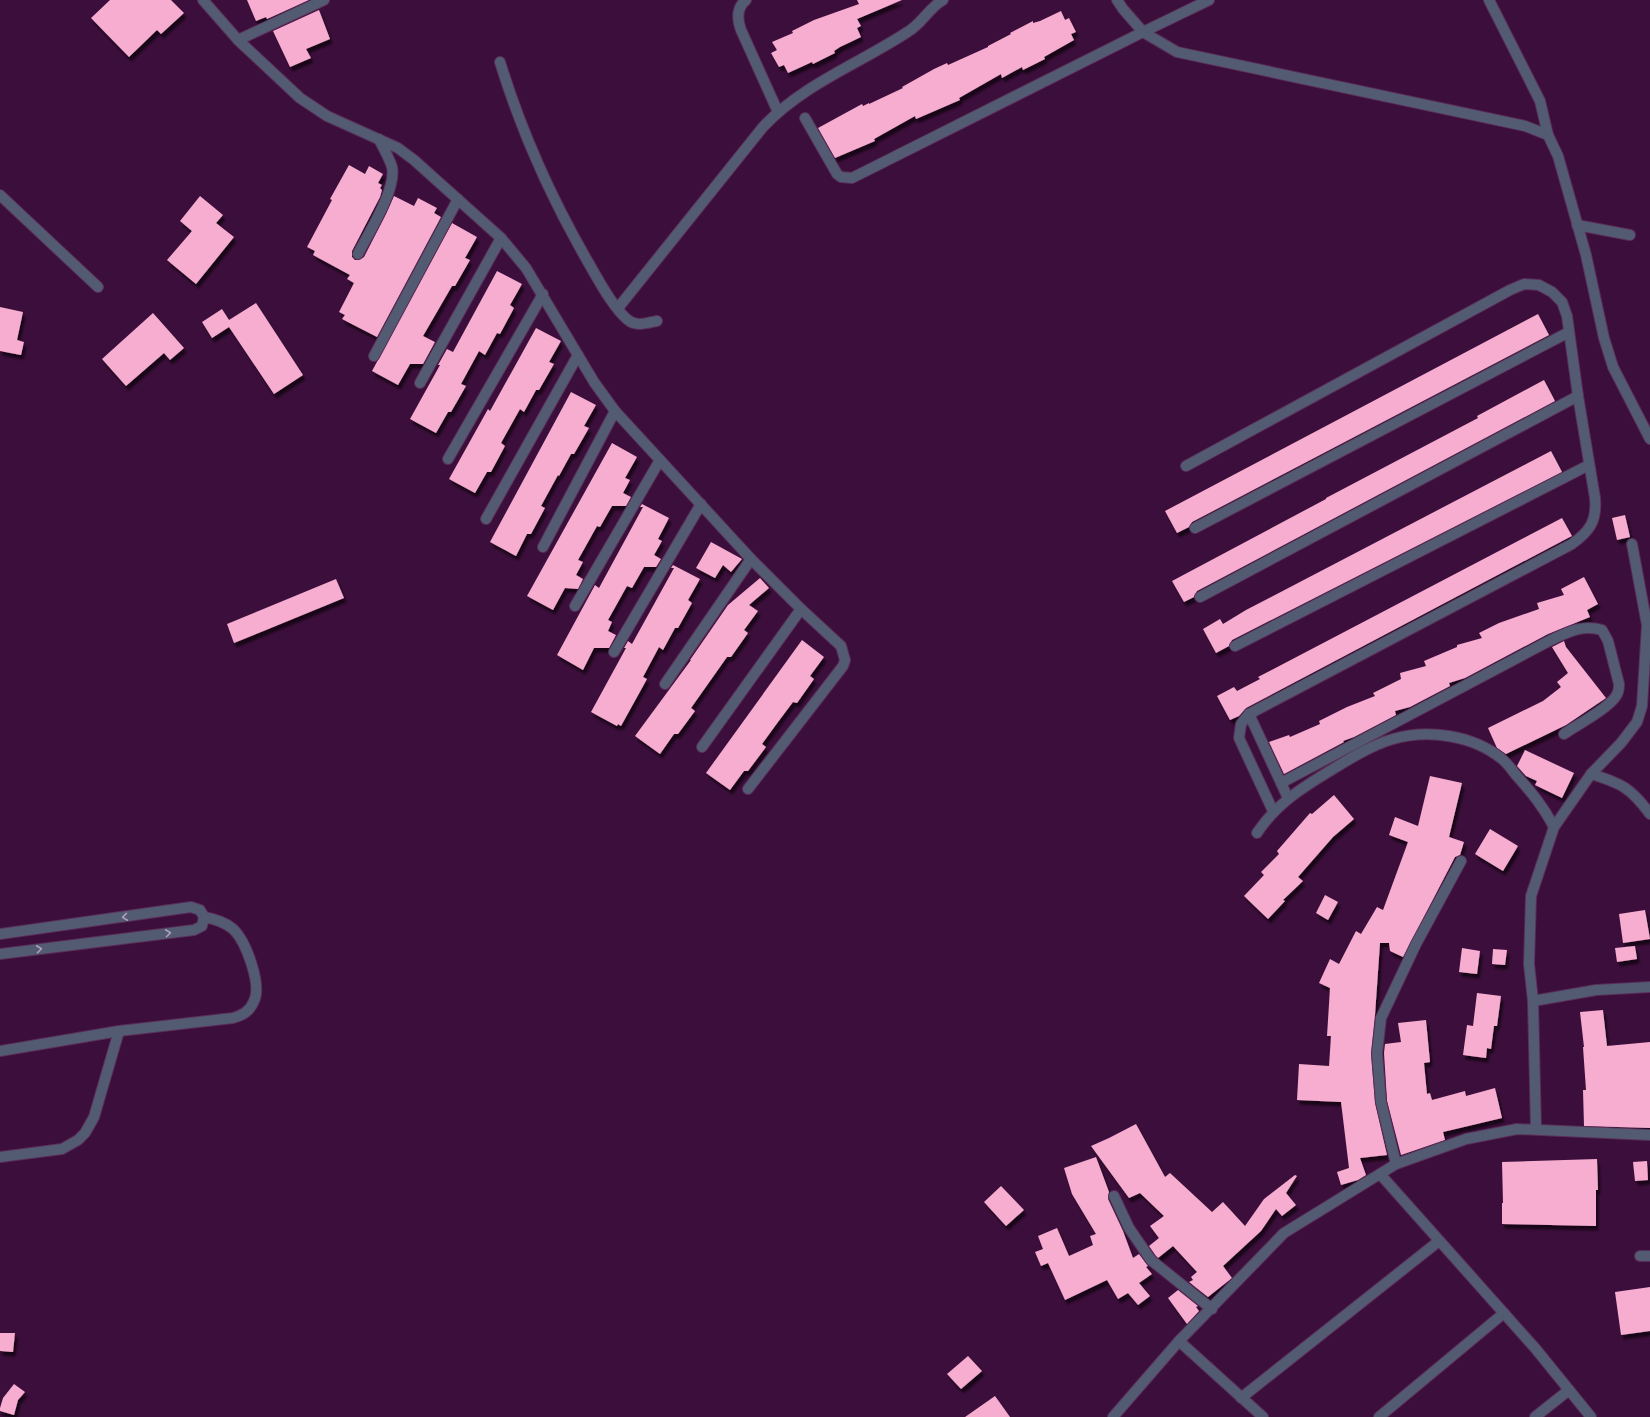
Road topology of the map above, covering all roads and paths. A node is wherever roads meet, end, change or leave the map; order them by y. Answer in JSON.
{"nodes":[{"id":1,"x":203,"y":0,"type":"edge"},
{"id":2,"x":324,"y":0,"type":"edge"},
{"id":3,"x":746,"y":0,"type":"edge"},
{"id":4,"x":943,"y":0,"type":"edge"},
{"id":5,"x":1117,"y":0,"type":"edge"},
{"id":6,"x":1209,"y":0,"type":"edge"},
{"id":7,"x":1489,"y":0,"type":"edge"},
{"id":8,"x":1143,"y":32,"type":"junction"},
{"id":9,"x":238,"y":40,"type":"junction"},
{"id":10,"x":500,"y":62,"type":"dead end"},
{"id":11,"x":778,"y":112,"type":"junction"},
{"id":12,"x":805,"y":118,"type":"dead end"},
{"id":13,"x":1548,"y":135,"type":"junction"},
{"id":14,"x":379,"y":139,"type":"junction"},
{"id":15,"x":0,"y":196,"type":"edge"},
{"id":16,"x":458,"y":199,"type":"junction"},
{"id":17,"x":1577,"y":225,"type":"junction"},
{"id":18,"x":1630,"y":235,"type":"dead end"},
{"id":19,"x":501,"y":238,"type":"junction"},
{"id":20,"x":358,"y":254,"type":"dead end"},
{"id":21,"x":98,"y":287,"type":"dead end"},
{"id":22,"x":543,"y":294,"type":"junction"},
{"id":23,"x":618,"y":308,"type":"junction"},
{"id":24,"x":657,"y":321,"type":"dead end"},
{"id":25,"x":1569,"y":332,"type":"junction"},
{"id":26,"x":578,"y":355,"type":"junction"},
{"id":27,"x":374,"y":356,"type":"dead end"},
{"id":28,"x":420,"y":383,"type":"dead end"},
{"id":29,"x":1578,"y":396,"type":"junction"},
{"id":30,"x":615,"y":411,"type":"junction"},
{"id":31,"x":1650,"y":439,"type":"edge"},
{"id":32,"x":448,"y":458,"type":"dead end"},
{"id":33,"x":660,"y":460,"type":"junction"},
{"id":34,"x":1589,"y":465,"type":"junction"},
{"id":35,"x":1186,"y":466,"type":"dead end"},
{"id":36,"x":701,"y":504,"type":"junction"},
{"id":37,"x":486,"y":519,"type":"dead end"},
{"id":38,"x":1195,"y":528,"type":"dead end"},
{"id":39,"x":1632,"y":544,"type":"dead end"},
{"id":40,"x":543,"y":547,"type":"dead end"},
{"id":41,"x":751,"y":559,"type":"junction"},
{"id":42,"x":1200,"y":597,"type":"dead end"},
{"id":43,"x":575,"y":606,"type":"dead end"},
{"id":44,"x":801,"y":609,"type":"junction"},
{"id":45,"x":1235,"y":646,"type":"dead end"},
{"id":46,"x":614,"y":652,"type":"dead end"},
{"id":47,"x":665,"y":684,"type":"dead end"},
{"id":48,"x":1249,"y":714,"type":"junction"},
{"id":49,"x":1564,"y":734,"type":"dead end"},
{"id":50,"x":702,"y":747,"type":"dead end"},
{"id":51,"x":1591,"y":774,"type":"junction"},
{"id":52,"x":1281,"y":783,"type":"junction"},
{"id":53,"x":748,"y":789,"type":"dead end"},
{"id":54,"x":1288,"y":798,"type":"junction"},
{"id":55,"x":1273,"y":811,"type":"junction"},
{"id":56,"x":1650,"y":814,"type":"edge"},
{"id":57,"x":1554,"y":827,"type":"junction"},
{"id":58,"x":1256,"y":833,"type":"dead end"},
{"id":59,"x":1461,"y":861,"type":"dead end"},
{"id":60,"x":204,"y":917,"type":"junction"},
{"id":61,"x":0,"y":934,"type":"edge"},
{"id":62,"x":0,"y":954,"type":"edge"},
{"id":63,"x":1650,"y":988,"type":"edge"},
{"id":64,"x":1533,"y":1001,"type":"junction"},
{"id":65,"x":119,"y":1031,"type":"junction"},
{"id":66,"x":0,"y":1051,"type":"edge"},
{"id":67,"x":1536,"y":1129,"type":"junction"},
{"id":68,"x":1650,"y":1135,"type":"edge"},
{"id":69,"x":0,"y":1157,"type":"edge"},
{"id":70,"x":1396,"y":1164,"type":"junction"},
{"id":71,"x":1380,"y":1174,"type":"junction"},
{"id":72,"x":1114,"y":1196,"type":"dead end"},
{"id":73,"x":1439,"y":1241,"type":"junction"},
{"id":74,"x":1212,"y":1309,"type":"junction"},
{"id":75,"x":1504,"y":1313,"type":"junction"},
{"id":76,"x":1179,"y":1342,"type":"junction"},
{"id":77,"x":1569,"y":1390,"type":"junction"},
{"id":78,"x":1240,"y":1398,"type":"junction"},
{"id":79,"x":1113,"y":1417,"type":"edge"},
{"id":80,"x":1263,"y":1417,"type":"edge"},
{"id":81,"x":1379,"y":1417,"type":"edge"},
{"id":82,"x":1535,"y":1417,"type":"edge"},
{"id":83,"x":1591,"y":1417,"type":"edge"}],
"edges":[{"from":1,"to":9,"type":"street"},
{"from":2,"to":9,"type":"street"},
{"from":3,"to":11,"type":"street"},
{"from":4,"to":11,"type":"street"},
{"from":5,"to":8,"type":"street"},
{"from":6,"to":8,"type":"street"},
{"from":7,"to":13,"type":"street"},
{"from":8,"to":12,"type":"street"},
{"from":8,"to":13,"type":"street"},
{"from":9,"to":14,"type":"street"},
{"from":10,"to":23,"type":"street"},
{"from":11,"to":23,"type":"street"},
{"from":13,"to":17,"type":"street"},
{"from":14,"to":16,"type":"street"},
{"from":14,"to":20,"type":"street"},
{"from":15,"to":21,"type":"street"},
{"from":16,"to":19,"type":"street"},
{"from":16,"to":27,"type":"street"},
{"from":17,"to":18,"type":"street"},
{"from":17,"to":31,"type":"street"},
{"from":19,"to":22,"type":"street"},
{"from":19,"to":28,"type":"street"},
{"from":22,"to":26,"type":"street"},
{"from":22,"to":32,"type":"street"},
{"from":23,"to":24,"type":"street"},
{"from":25,"to":29,"type":"street"},
{"from":25,"to":35,"type":"street"},
{"from":25,"to":38,"type":"street"},
{"from":26,"to":30,"type":"street"},
{"from":26,"to":37,"type":"street"},
{"from":29,"to":34,"type":"street"},
{"from":29,"to":42,"type":"street"},
{"from":30,"to":33,"type":"street"},
{"from":30,"to":40,"type":"street"},
{"from":33,"to":36,"type":"street"},
{"from":33,"to":43,"type":"street"},
{"from":34,"to":45,"type":"street"},
{"from":34,"to":48,"type":"street"},
{"from":36,"to":41,"type":"street"},
{"from":36,"to":46,"type":"street"},
{"from":39,"to":51,"type":"street"},
{"from":41,"to":44,"type":"street"},
{"from":41,"to":47,"type":"street"},
{"from":44,"to":50,"type":"street"},
{"from":44,"to":53,"type":"street"},
{"from":48,"to":52,"type":"street"},
{"from":48,"to":55,"type":"street"},
{"from":49,"to":52,"type":"street"},
{"from":51,"to":56,"type":"street"},
{"from":51,"to":57,"type":"street"},
{"from":52,"to":54,"type":"street"},
{"from":54,"to":55,"type":"street"},
{"from":54,"to":57,"type":"street"},
{"from":55,"to":58,"type":"street"},
{"from":57,"to":64,"type":"street"},
{"from":59,"to":70,"type":"street"},
{"from":60,"to":61,"type":"street","one_way":true},
{"from":62,"to":60,"type":"street","one_way":true},
{"from":60,"to":65,"type":"street"},
{"from":63,"to":64,"type":"street"},
{"from":64,"to":67,"type":"street"},
{"from":65,"to":66,"type":"street"},
{"from":65,"to":69,"type":"street"},
{"from":67,"to":68,"type":"street"},
{"from":67,"to":70,"type":"street"},
{"from":70,"to":71,"type":"street"},
{"from":71,"to":73,"type":"street"},
{"from":71,"to":74,"type":"street"},
{"from":72,"to":74,"type":"street"},
{"from":73,"to":75,"type":"street"},
{"from":73,"to":78,"type":"street"},
{"from":74,"to":76,"type":"street"},
{"from":75,"to":77,"type":"street"},
{"from":75,"to":81,"type":"street"},
{"from":76,"to":78,"type":"street"},
{"from":76,"to":79,"type":"street"},
{"from":77,"to":82,"type":"street"},
{"from":77,"to":83,"type":"street"},
{"from":78,"to":80,"type":"street"}]}
